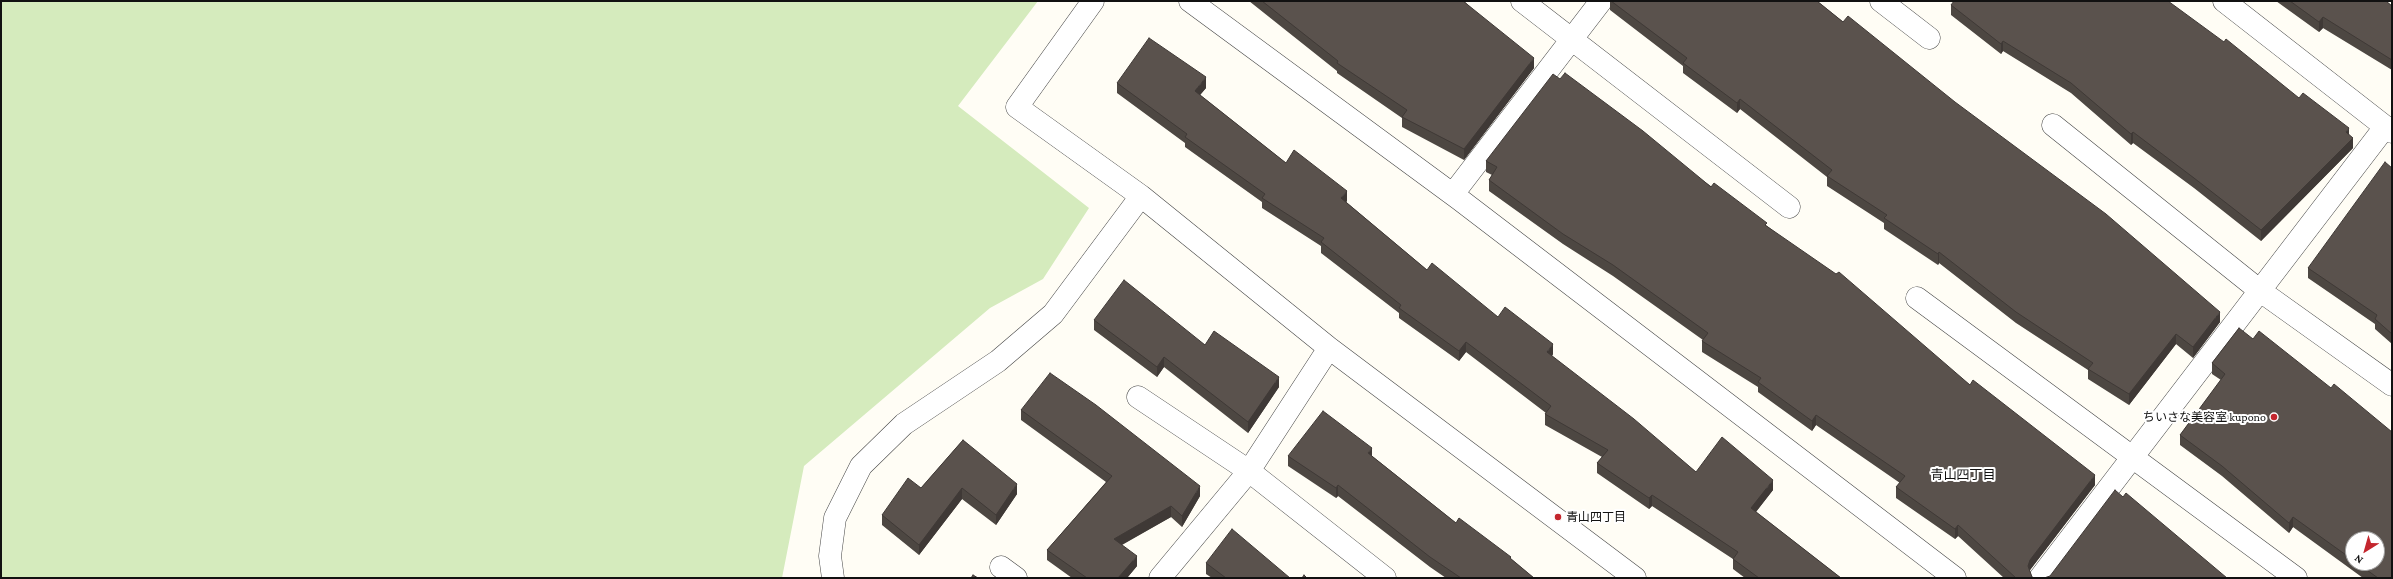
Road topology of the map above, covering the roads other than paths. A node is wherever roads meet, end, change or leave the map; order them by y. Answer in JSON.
{"nodes":[{"id":1,"x":1092,"y":1,"type":"edge"},
{"id":2,"x":1190,"y":1,"type":"edge"},
{"id":3,"x":1522,"y":1,"type":"edge"},
{"id":4,"x":1601,"y":1,"type":"edge"},
{"id":5,"x":1881,"y":1,"type":"edge"},
{"id":6,"x":2224,"y":1,"type":"edge"},
{"id":7,"x":1929,"y":38,"type":"dead end"},
{"id":8,"x":1571,"y":39,"type":"junction"},
{"id":9,"x":2054,"y":125,"type":"dead end"},
{"id":10,"x":2388,"y":130,"type":"edge"},
{"id":11,"x":1453,"y":194,"type":"junction"},
{"id":12,"x":1141,"y":196,"type":"junction"},
{"id":13,"x":1789,"y":207,"type":"dead end"},
{"id":14,"x":2259,"y":290,"type":"junction"},
{"id":15,"x":1917,"y":298,"type":"dead end"},
{"id":16,"x":1329,"y":348,"type":"junction"},
{"id":17,"x":2392,"y":385,"type":"edge"},
{"id":18,"x":1138,"y":396,"type":"dead end"},
{"id":19,"x":2133,"y":457,"type":"junction"},
{"id":20,"x":1249,"y":471,"type":"junction"},
{"id":21,"x":833,"y":578,"type":"edge"},
{"id":22,"x":1160,"y":578,"type":"edge"},
{"id":23,"x":1386,"y":578,"type":"edge"},
{"id":24,"x":1635,"y":578,"type":"edge"},
{"id":25,"x":1955,"y":578,"type":"edge"},
{"id":26,"x":2040,"y":578,"type":"edge"},
{"id":27,"x":2296,"y":578,"type":"edge"}],
"edges":[{"from":1,"to":12,"type":"street"},
{"from":2,"to":11,"type":"street"},
{"from":3,"to":8,"type":"street"},
{"from":4,"to":8,"type":"street"},
{"from":5,"to":7,"type":"street"},
{"from":6,"to":10,"type":"street"},
{"from":8,"to":11,"type":"street"},
{"from":8,"to":13,"type":"street"},
{"from":9,"to":14,"type":"street"},
{"from":10,"to":14,"type":"street"},
{"from":11,"to":25,"type":"street"},
{"from":12,"to":16,"type":"street"},
{"from":12,"to":21,"type":"street"},
{"from":14,"to":17,"type":"street"},
{"from":14,"to":19,"type":"street"},
{"from":15,"to":19,"type":"street"},
{"from":16,"to":20,"type":"street"},
{"from":16,"to":24,"type":"street"},
{"from":18,"to":20,"type":"street"},
{"from":19,"to":26,"type":"street"},
{"from":19,"to":27,"type":"street"},
{"from":20,"to":22,"type":"street"},
{"from":20,"to":23,"type":"street"}]}
